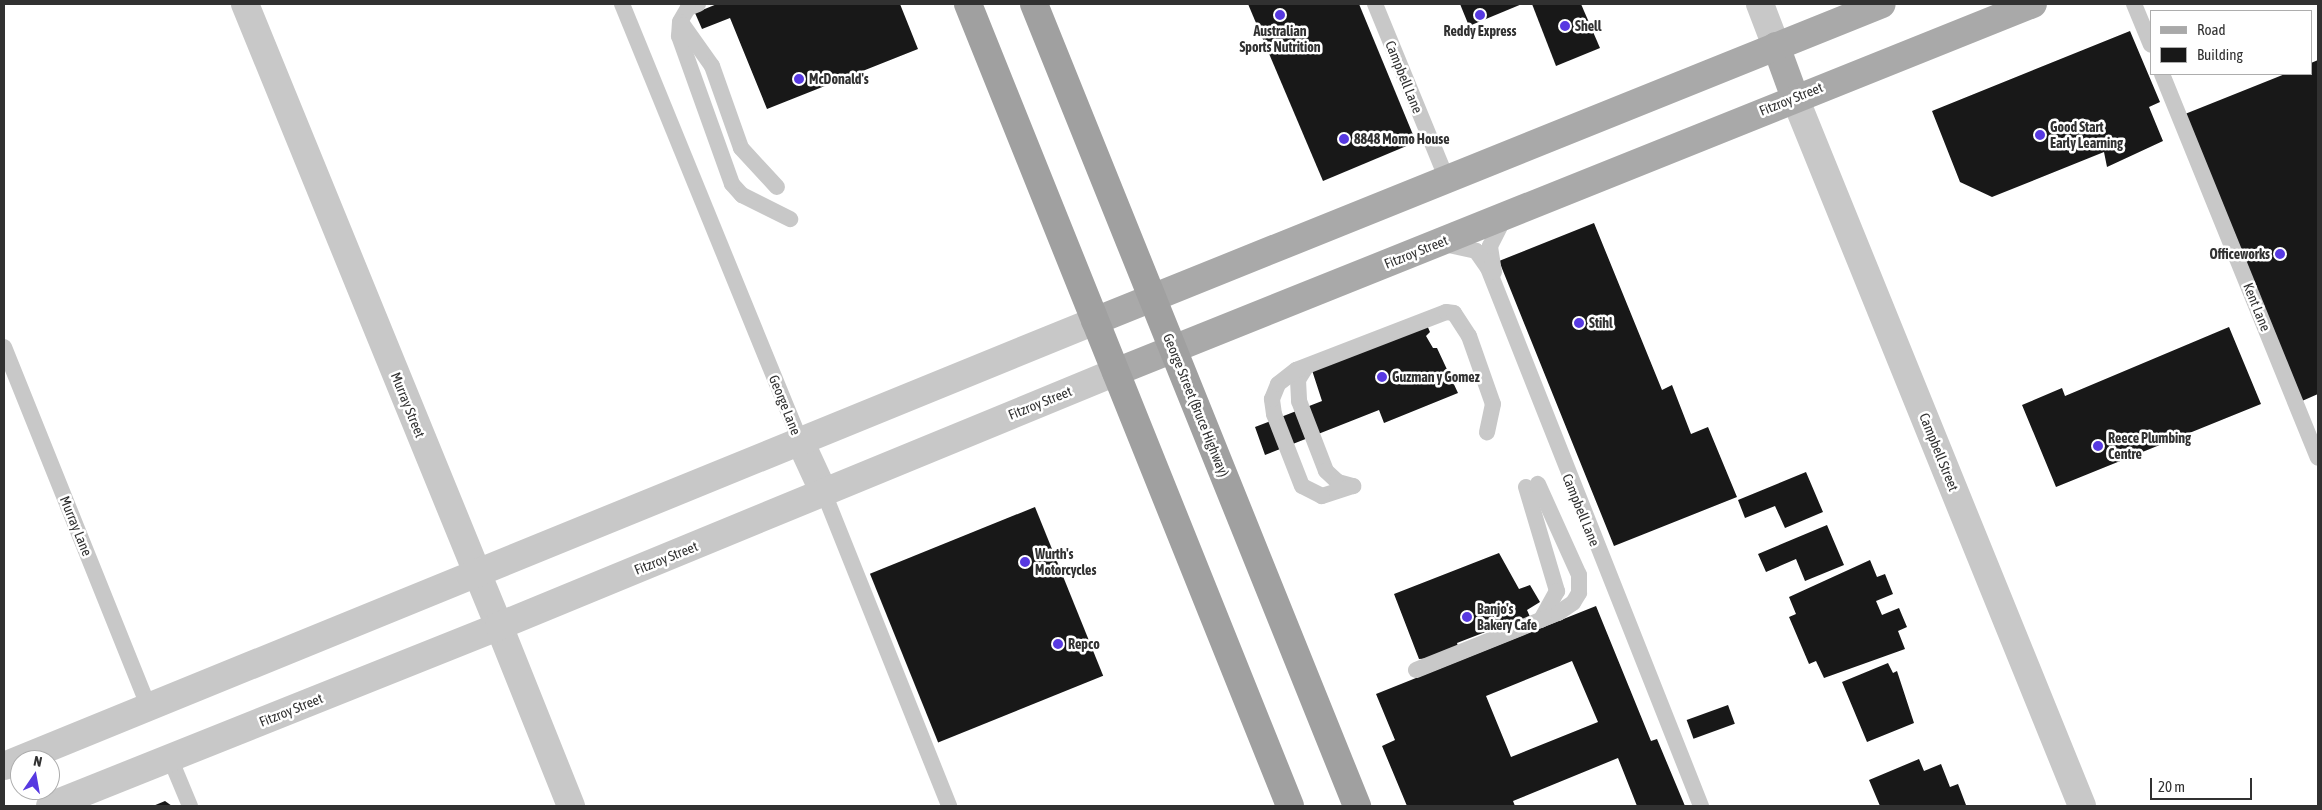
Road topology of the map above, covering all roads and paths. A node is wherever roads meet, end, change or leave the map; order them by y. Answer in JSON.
{"nodes":[{"id":1,"x":245,"y":4,"type":"edge"},
{"id":2,"x":622,"y":4,"type":"edge"},
{"id":3,"x":698,"y":4,"type":"edge"},
{"id":4,"x":968,"y":4,"type":"edge"},
{"id":5,"x":1034,"y":4,"type":"edge"},
{"id":6,"x":1375,"y":4,"type":"edge"},
{"id":7,"x":1760,"y":4,"type":"edge"},
{"id":8,"x":1882,"y":4,"type":"edge"},
{"id":9,"x":2033,"y":4,"type":"edge"},
{"id":10,"x":2134,"y":4,"type":"edge"},
{"id":11,"x":681,"y":20,"type":"edge"},
{"id":12,"x":2150,"y":43,"type":"edge"},
{"id":13,"x":1776,"y":46,"type":"junction"},
{"id":14,"x":2162,"y":75,"type":"edge"},
{"id":15,"x":1794,"y":98,"type":"junction"},
{"id":16,"x":1446,"y":177,"type":"junction"},
{"id":17,"x":777,"y":187,"type":"dead end"},
{"id":18,"x":1506,"y":215,"type":"junction"},
{"id":19,"x":790,"y":220,"type":"dead end"},
{"id":20,"x":1437,"y":244,"type":"junction"},
{"id":21,"x":1153,"y":300,"type":"junction"},
{"id":22,"x":1095,"y":321,"type":"junction"},
{"id":23,"x":4,"y":346,"type":"edge"},
{"id":24,"x":1174,"y":349,"type":"junction"},
{"id":25,"x":1306,"y":367,"type":"junction"},
{"id":26,"x":1116,"y":372,"type":"junction"},
{"id":27,"x":1487,"y":432,"type":"dead end"},
{"id":28,"x":801,"y":443,"type":"junction"},
{"id":29,"x":2318,"y":458,"type":"edge"},
{"id":30,"x":824,"y":493,"type":"junction"},
{"id":31,"x":478,"y":575,"type":"junction"},
{"id":32,"x":1617,"y":596,"type":"junction"},
{"id":33,"x":1539,"y":622,"type":"junction"},
{"id":34,"x":499,"y":626,"type":"junction"},
{"id":35,"x":1416,"y":670,"type":"dead end"},
{"id":36,"x":148,"y":705,"type":"junction"},
{"id":37,"x":170,"y":758,"type":"junction"},
{"id":38,"x":4,"y":766,"type":"edge"},
{"id":39,"x":50,"y":806,"type":"edge"},
{"id":40,"x":190,"y":806,"type":"edge"},
{"id":41,"x":572,"y":806,"type":"edge"},
{"id":42,"x":950,"y":806,"type":"edge"},
{"id":43,"x":1290,"y":806,"type":"edge"},
{"id":44,"x":1357,"y":806,"type":"edge"},
{"id":45,"x":1702,"y":806,"type":"edge"},
{"id":46,"x":2082,"y":806,"type":"edge"}],
"edges":[{"from":1,"to":31,"type":"street","name":"Murray Street"},
{"from":2,"to":28,"type":"lane","name":"George Lane"},
{"from":3,"to":11,"type":"lane"},
{"from":4,"to":22,"type":"highway"},
{"from":5,"to":21,"type":"highway","name":"George Street (Bruce Highway)"},
{"from":6,"to":16,"type":"lane","name":"Campbell Lane"},
{"from":7,"to":13,"type":"street"},
{"from":8,"to":13,"type":"main road"},
{"from":9,"to":15,"type":"main road","name":"Fitzroy Street"},
{"from":10,"to":12,"type":"lane"},
{"from":11,"to":17,"type":"lane"},
{"from":11,"to":19,"type":"lane"},
{"from":13,"to":15,"type":"main road"},
{"from":13,"to":16,"type":"main road"},
{"from":14,"to":29,"type":"lane","name":"Kent Lane"},
{"from":15,"to":18,"type":"main road","name":"Fitzroy Street"},
{"from":15,"to":46,"type":"street","name":"Campbell Street"},
{"from":16,"to":21,"type":"main road"},
{"from":18,"to":20,"type":"main road","name":"Fitzroy Street"},
{"from":18,"to":32,"type":"lane"},
{"from":20,"to":24,"type":"main road","name":"Fitzroy Street"},
{"from":20,"to":32,"type":"lane","name":"Campbell Lane"},
{"from":21,"to":22,"type":"main road"},
{"from":21,"to":24,"type":"highway","name":"George Street (Bruce Highway)"},
{"from":22,"to":26,"type":"highway"},
{"from":22,"to":28,"type":"street"},
{"from":23,"to":36,"type":"lane","name":"Murray Lane"},
{"from":24,"to":26,"type":"main road","name":"Fitzroy Street"},
{"from":24,"to":44,"type":"highway","name":"George Street (Bruce Highway)"},
{"from":25,"to":25,"type":"lane"},
{"from":25,"to":27,"type":"lane"},
{"from":26,"to":30,"type":"street","name":"Fitzroy Street"},
{"from":26,"to":43,"type":"highway"},
{"from":28,"to":30,"type":"street","name":"George Lane"},
{"from":28,"to":31,"type":"street"},
{"from":30,"to":34,"type":"street","name":"Fitzroy Street"},
{"from":30,"to":42,"type":"lane","name":"George Lane"},
{"from":31,"to":34,"type":"street","name":"Murray Street"},
{"from":31,"to":36,"type":"street"},
{"from":32,"to":45,"type":"lane","name":"Campbell Lane"},
{"from":33,"to":33,"type":"lane"},
{"from":33,"to":35,"type":"lane"},
{"from":34,"to":37,"type":"street","name":"Fitzroy Street"},
{"from":34,"to":41,"type":"street","name":"Murray Street"},
{"from":36,"to":38,"type":"street"},
{"from":37,"to":39,"type":"street","name":"Fitzroy Street"},
{"from":37,"to":40,"type":"lane"}]}
